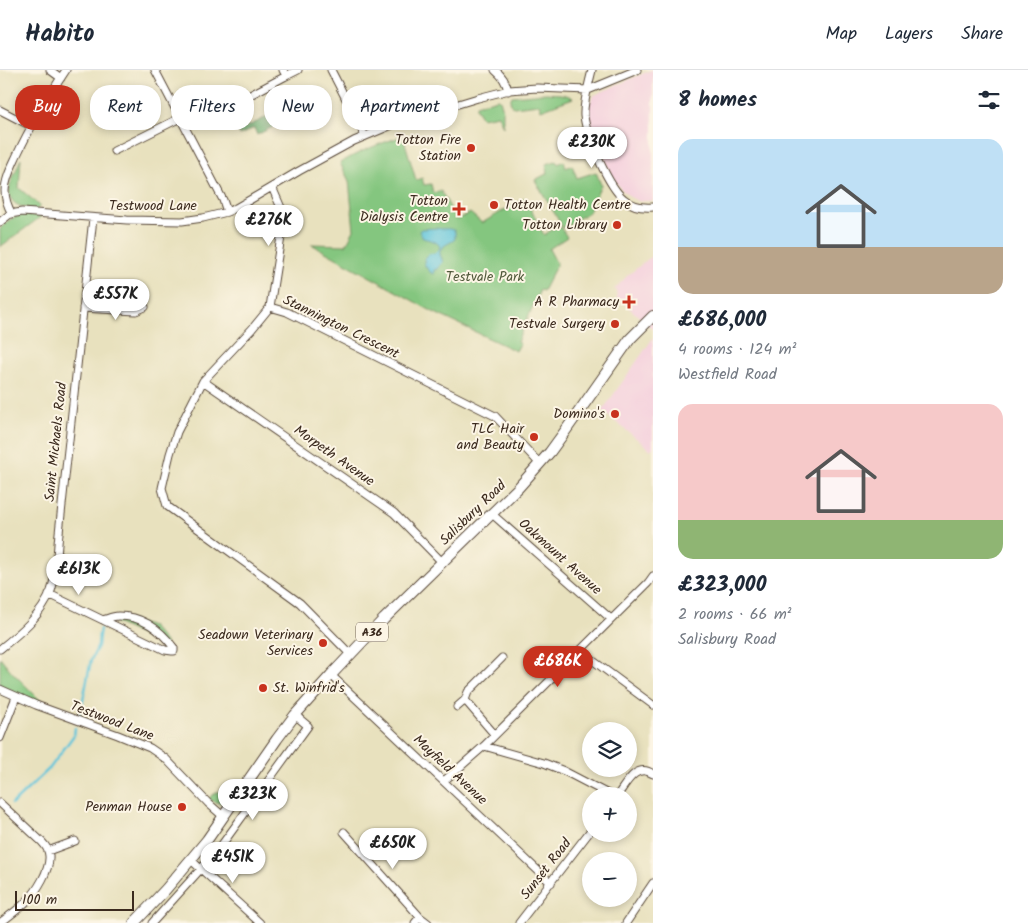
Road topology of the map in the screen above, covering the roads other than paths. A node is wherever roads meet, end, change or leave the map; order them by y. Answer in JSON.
{"nodes":[{"id":1,"x":50,"y":70,"type":"edge"},
{"id":2,"x":66,"y":70,"type":"edge"},
{"id":3,"x":155,"y":70,"type":"edge"},
{"id":4,"x":298,"y":70,"type":"edge"},
{"id":5,"x":331,"y":70,"type":"edge"},
{"id":6,"x":495,"y":70,"type":"edge"},
{"id":7,"x":592,"y":70,"type":"edge"},
{"id":8,"x":638,"y":70,"type":"edge"},
{"id":9,"x":284,"y":73,"type":"edge"},
{"id":10,"x":61,"y":78,"type":"junction"},
{"id":11,"x":57,"y":85,"type":"edge"},
{"id":12,"x":588,"y":90,"type":"junction"},
{"id":13,"x":508,"y":91,"type":"junction"},
{"id":14,"x":254,"y":93,"type":"edge"},
{"id":15,"x":171,"y":101,"type":"edge"},
{"id":16,"x":0,"y":110,"type":"edge"},
{"id":17,"x":15,"y":118,"type":"edge"},
{"id":18,"x":171,"y":122,"type":"edge"},
{"id":19,"x":29,"y":130,"type":"edge"},
{"id":20,"x":186,"y":130,"type":"edge"},
{"id":21,"x":365,"y":136,"type":"junction"},
{"id":22,"x":114,"y":151,"type":"dead end"},
{"id":23,"x":272,"y":187,"type":"junction"},
{"id":24,"x":653,"y":207,"type":"edge"},
{"id":25,"x":227,"y":212,"type":"junction"},
{"id":26,"x":12,"y":214,"type":"junction"},
{"id":27,"x":93,"y":218,"type":"junction"},
{"id":28,"x":0,"y":222,"type":"edge"},
{"id":29,"x":145,"y":307,"type":"dead end"},
{"id":30,"x":270,"y":307,"type":"junction"},
{"id":31,"x":83,"y":308,"type":"junction"},
{"id":32,"x":653,"y":316,"type":"edge"},
{"id":33,"x":203,"y":381,"type":"junction"},
{"id":34,"x":540,"y":464,"type":"junction"},
{"id":35,"x":492,"y":514,"type":"junction"},
{"id":36,"x":442,"y":562,"type":"junction"},
{"id":37,"x":653,"y":576,"type":"edge"},
{"id":38,"x":650,"y":584,"type":"edge"},
{"id":39,"x":49,"y":594,"type":"junction"},
{"id":40,"x":611,"y":619,"type":"junction"},
{"id":41,"x":102,"y":620,"type":"junction"},
{"id":42,"x":0,"y":649,"type":"edge"},
{"id":43,"x":580,"y":651,"type":"junction"},
{"id":44,"x":350,"y":654,"type":"junction"},
{"id":45,"x":502,"y":658,"type":"dead end"},
{"id":46,"x":331,"y":675,"type":"junction"},
{"id":47,"x":0,"y":690,"type":"edge"},
{"id":48,"x":16,"y":697,"type":"junction"},
{"id":49,"x":465,"y":700,"type":"junction"},
{"id":50,"x":653,"y":705,"type":"edge"},
{"id":51,"x":457,"y":707,"type":"dead end"},
{"id":52,"x":295,"y":715,"type":"junction"},
{"id":53,"x":495,"y":735,"type":"junction"},
{"id":54,"x":0,"y":738,"type":"edge"},
{"id":55,"x":484,"y":746,"type":"junction"},
{"id":56,"x":653,"y":774,"type":"edge"},
{"id":57,"x":444,"y":781,"type":"junction"},
{"id":58,"x":595,"y":787,"type":"edge"},
{"id":59,"x":624,"y":787,"type":"edge"},
{"id":60,"x":0,"y":803,"type":"edge"},
{"id":61,"x":224,"y":817,"type":"junction"},
{"id":62,"x":344,"y":832,"type":"dead end"},
{"id":63,"x":74,"y":841,"type":"dead end"},
{"id":64,"x":582,"y":842,"type":"edge"},
{"id":65,"x":48,"y":851,"type":"junction"},
{"id":66,"x":191,"y":860,"type":"junction"},
{"id":67,"x":202,"y":870,"type":"junction"},
{"id":68,"x":551,"y":883,"type":"junction"},
{"id":69,"x":653,"y":883,"type":"edge"},
{"id":70,"x":420,"y":917,"type":"junction"},
{"id":71,"x":0,"y":923,"type":"edge"},
{"id":72,"x":134,"y":923,"type":"edge"},
{"id":73,"x":152,"y":923,"type":"edge"},
{"id":74,"x":260,"y":923,"type":"edge"},
{"id":75,"x":415,"y":923,"type":"edge"},
{"id":76,"x":428,"y":923,"type":"edge"},
{"id":77,"x":519,"y":923,"type":"edge"},
{"id":78,"x":626,"y":923,"type":"edge"}],
"edges":[{"from":1,"to":10,"type":"street"},
{"from":2,"to":10,"type":"street"},
{"from":3,"to":15,"type":"street"},
{"from":4,"to":9,"type":"street"},
{"from":5,"to":21,"type":"street"},
{"from":6,"to":13,"type":"street"},
{"from":7,"to":12,"type":"street"},
{"from":8,"to":12,"type":"street","name":"Testwood Lane"},
{"from":9,"to":14,"type":"street"},
{"from":10,"to":11,"type":"street"},
{"from":12,"to":13,"type":"street","name":"Testwood Lane"},
{"from":12,"to":24,"type":"street"},
{"from":13,"to":21,"type":"street","name":"Testwood Lane"},
{"from":16,"to":17,"type":"street"},
{"from":18,"to":22,"type":"street"},
{"from":19,"to":26,"type":"street"},
{"from":20,"to":25,"type":"street"},
{"from":21,"to":23,"type":"street","name":"Testwood Lane"},
{"from":23,"to":25,"type":"street","name":"Testwood Lane"},
{"from":23,"to":30,"type":"street"},
{"from":25,"to":27,"type":"street","name":"Testwood Lane"},
{"from":26,"to":27,"type":"street","name":"Testwood Lane"},
{"from":26,"to":28,"type":"street"},
{"from":27,"to":31,"type":"street","name":"Saint Michaels Road"},
{"from":29,"to":31,"type":"street"},
{"from":30,"to":33,"type":"street","name":"Stannington Crescent"},
{"from":30,"to":34,"type":"street","name":"Stannington Crescent"},
{"from":31,"to":39,"type":"street","name":"Saint Michaels Road"},
{"from":32,"to":34,"type":"main road","name":"Salisbury Road","number":"A36"},
{"from":33,"to":36,"type":"street","name":"Morpeth Avenue"},
{"from":33,"to":44,"type":"street","name":"Stannington Crescent"},
{"from":34,"to":35,"type":"main road","name":"Salisbury Road","number":"A36"},
{"from":35,"to":36,"type":"main road","name":"Salisbury Road","number":"A36"},
{"from":35,"to":40,"type":"street","name":"Oakmount Avenue"},
{"from":36,"to":44,"type":"main road","name":"Salisbury Road","number":"A36"},
{"from":37,"to":38,"type":"street"},
{"from":38,"to":40,"type":"street"},
{"from":39,"to":41,"type":"street"},
{"from":39,"to":42,"type":"street","name":"Saint Michaels Road"},
{"from":40,"to":43,"type":"street"},
{"from":41,"to":41,"type":"street"},
{"from":43,"to":50,"type":"street"},
{"from":43,"to":53,"type":"street"},
{"from":44,"to":46,"type":"main road","name":"Salisbury Road","number":"A36"},
{"from":45,"to":49,"type":"street"},
{"from":46,"to":52,"type":"main road","name":"Salisbury Road","number":"A36"},
{"from":46,"to":57,"type":"street","name":"Mayfield Avenue"},
{"from":47,"to":48,"type":"street","name":"Testwood Lane"},
{"from":48,"to":54,"type":"street"},
{"from":48,"to":61,"type":"street","name":"Testwood Lane"},
{"from":49,"to":51,"type":"street"},
{"from":49,"to":53,"type":"street"},
{"from":52,"to":61,"type":"main road","name":"Salisbury Road","number":"A36"},
{"from":52,"to":67,"type":"street"},
{"from":53,"to":55,"type":"street"},
{"from":55,"to":57,"type":"street"},
{"from":55,"to":58,"type":"street"},
{"from":56,"to":59,"type":"street"},
{"from":57,"to":68,"type":"street","name":"Mayfield Avenue"},
{"from":60,"to":65,"type":"street"},
{"from":61,"to":66,"type":"main road","name":"Salisbury Road","number":"A36"},
{"from":62,"to":70,"type":"street"},
{"from":63,"to":65,"type":"street"},
{"from":64,"to":68,"type":"street","name":"Sunset Road"},
{"from":65,"to":71,"type":"street"},
{"from":66,"to":67,"type":"street"},
{"from":66,"to":72,"type":"main road","name":"Salisbury Road","number":"A36"},
{"from":67,"to":73,"type":"street"},
{"from":67,"to":74,"type":"street"},
{"from":68,"to":77,"type":"street","name":"Sunset Road"},
{"from":69,"to":78,"type":"street"},
{"from":70,"to":75,"type":"street"},
{"from":70,"to":76,"type":"street"}]}
